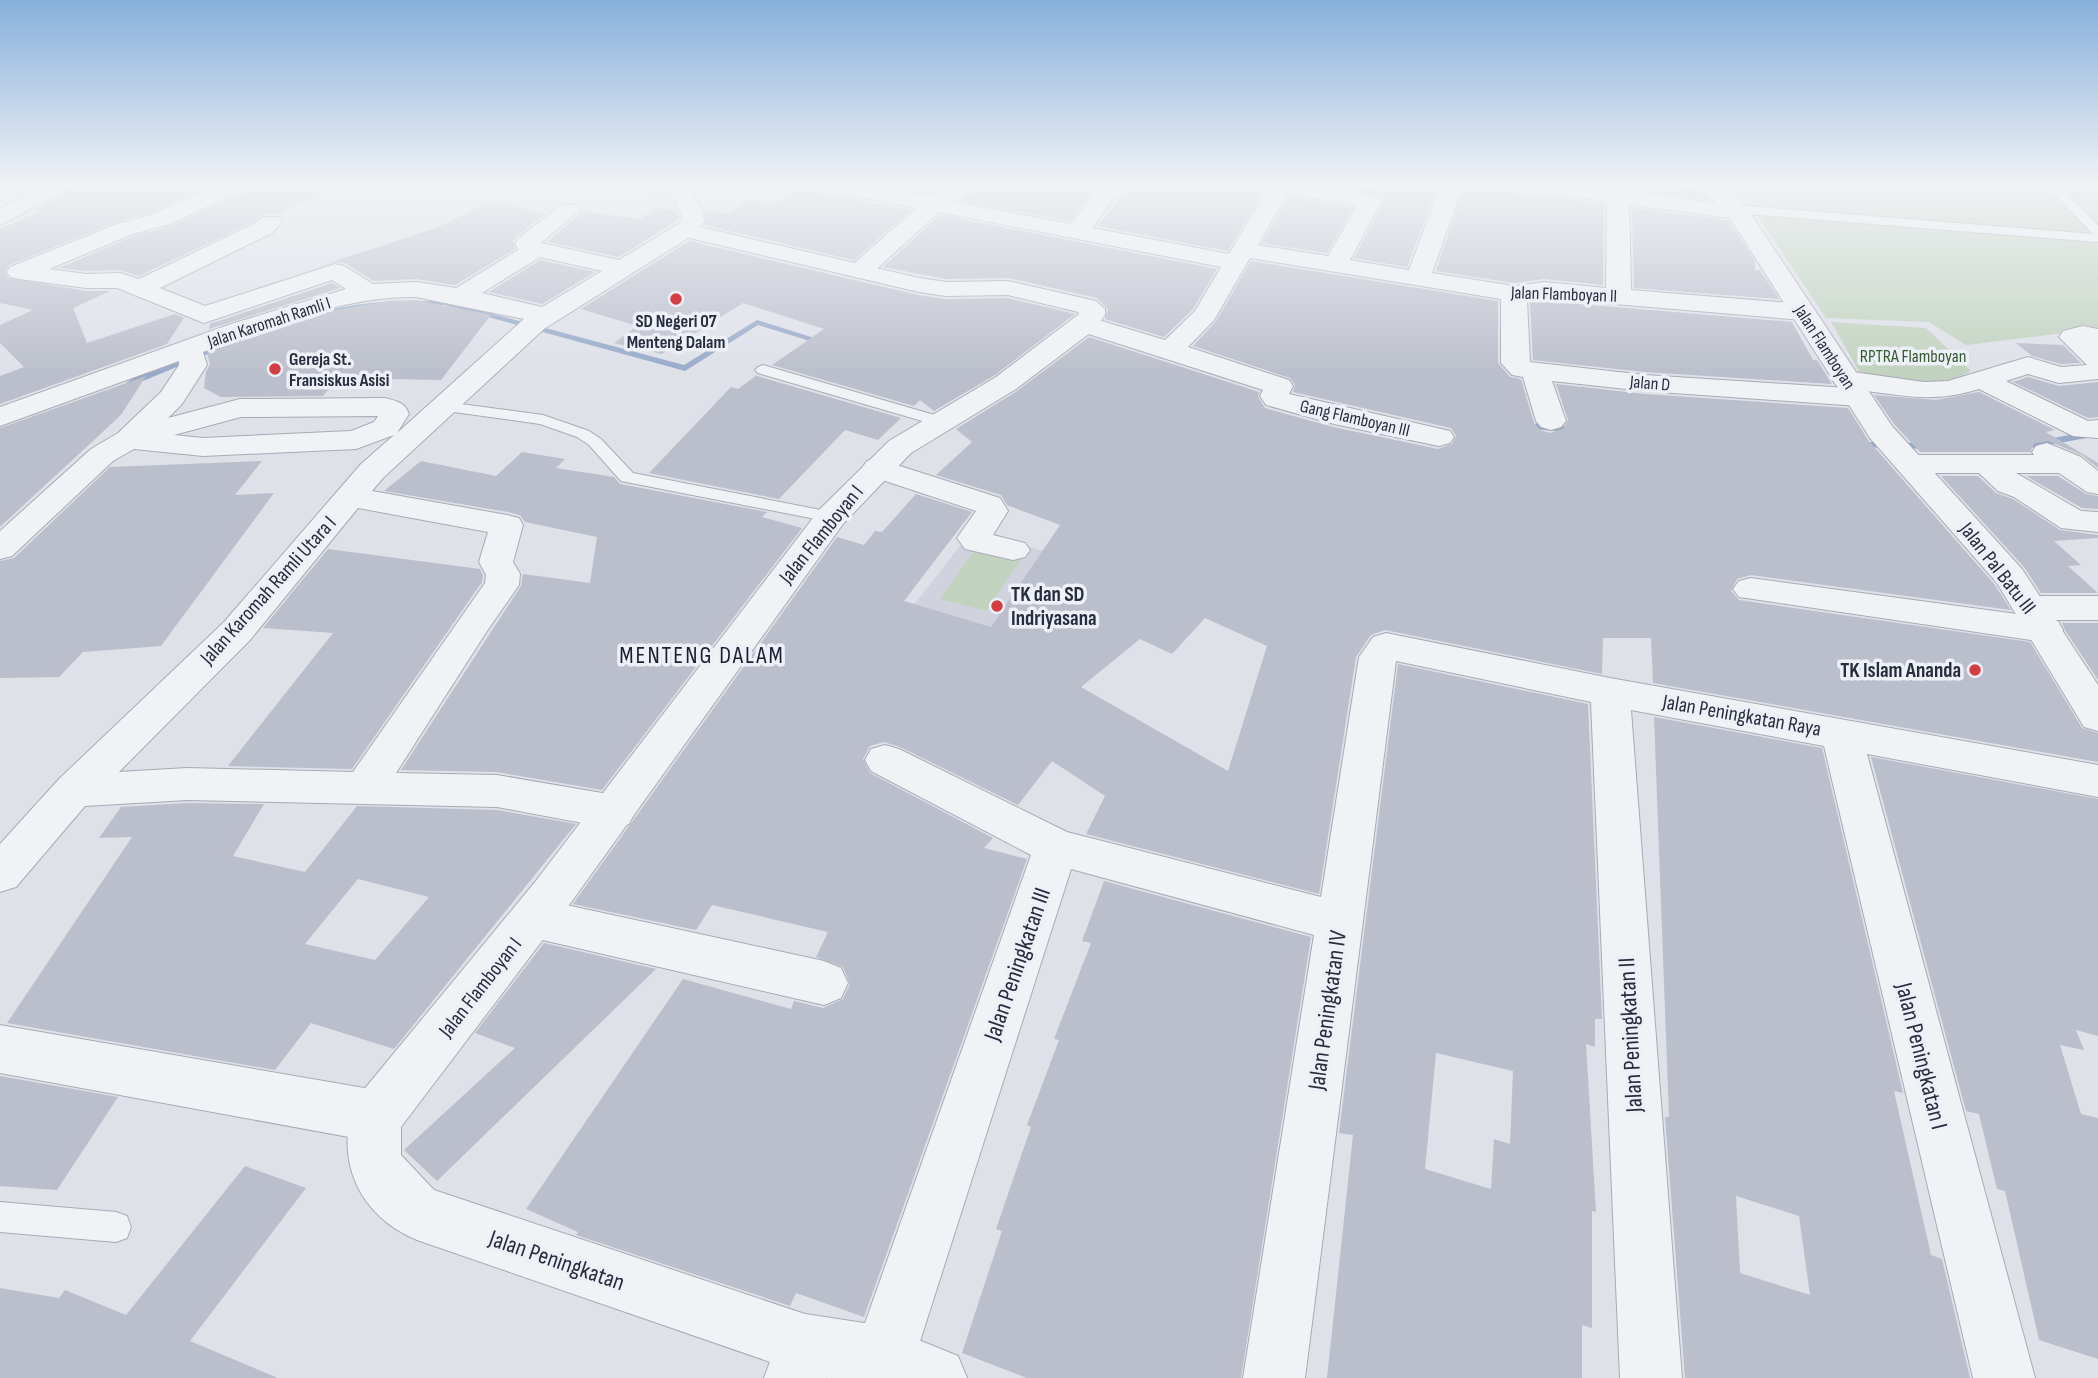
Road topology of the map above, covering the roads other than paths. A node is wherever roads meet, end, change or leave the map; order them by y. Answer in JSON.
{"nodes":[{"id":1,"x":82,"y":246,"type":"edge"},
{"id":2,"x":226,"y":246,"type":"edge"},
{"id":3,"x":527,"y":246,"type":"edge"},
{"id":4,"x":658,"y":246,"type":"edge"},
{"id":5,"x":755,"y":246,"type":"edge"},
{"id":6,"x":888,"y":246,"type":"edge"},
{"id":7,"x":1174,"y":246,"type":"edge"},
{"id":8,"x":1246,"y":246,"type":"edge"},
{"id":9,"x":1345,"y":246,"type":"edge"},
{"id":10,"x":1430,"y":246,"type":"edge"},
{"id":11,"x":1618,"y":246,"type":"edge"},
{"id":12,"x":1760,"y":246,"type":"edge"},
{"id":13,"x":535,"y":250,"type":"junction"},
{"id":14,"x":1240,"y":256,"type":"junction"},
{"id":15,"x":573,"y":257,"type":"junction"},
{"id":16,"x":1335,"y":265,"type":"junction"},
{"id":17,"x":621,"y":268,"type":"junction"},
{"id":18,"x":860,"y":271,"type":"junction"},
{"id":19,"x":10,"y":275,"type":"edge"},
{"id":20,"x":492,"y":275,"type":"junction"},
{"id":21,"x":1418,"y":279,"type":"junction"},
{"id":22,"x":140,"y":288,"type":"junction"},
{"id":23,"x":369,"y":293,"type":"junction"},
{"id":24,"x":1514,"y":294,"type":"junction"},
{"id":25,"x":1619,"y":296,"type":"junction"},
{"id":26,"x":458,"y":297,"type":"junction"},
{"id":27,"x":1803,"y":312,"type":"junction"},
{"id":28,"x":1085,"y":324,"type":"junction"},
{"id":29,"x":532,"y":326,"type":"junction"},
{"id":30,"x":2098,"y":337,"type":"edge"},
{"id":31,"x":1172,"y":348,"type":"junction"},
{"id":32,"x":186,"y":349,"type":"junction"},
{"id":33,"x":2098,"y":360,"type":"edge"},
{"id":34,"x":763,"y":370,"type":"dead end"},
{"id":35,"x":2098,"y":371,"type":"edge"},
{"id":36,"x":1535,"y":372,"type":"junction"},
{"id":37,"x":1981,"y":379,"type":"junction"},
{"id":38,"x":1852,"y":388,"type":"junction"},
{"id":39,"x":446,"y":407,"type":"junction"},
{"id":40,"x":0,"y":417,"type":"edge"},
{"id":41,"x":1551,"y":421,"type":"dead end"},
{"id":42,"x":942,"y":422,"type":"junction"},
{"id":43,"x":2098,"y":429,"type":"edge"},
{"id":44,"x":133,"y":435,"type":"junction"},
{"id":45,"x":1439,"y":437,"type":"dead end"},
{"id":46,"x":2043,"y":449,"type":"dead end"},
{"id":47,"x":1898,"y":450,"type":"junction"},
{"id":48,"x":1987,"y":464,"type":"junction"},
{"id":49,"x":2070,"y":464,"type":"junction"},
{"id":50,"x":878,"y":468,"type":"junction"},
{"id":51,"x":2098,"y":485,"type":"edge"},
{"id":52,"x":350,"y":497,"type":"junction"},
{"id":53,"x":831,"y":517,"type":"junction"},
{"id":54,"x":16,"y":520,"type":"edge"},
{"id":55,"x":2098,"y":522,"type":"edge"},
{"id":56,"x":0,"y":550,"type":"edge"},
{"id":57,"x":1013,"y":550,"type":"dead end"},
{"id":58,"x":1751,"y":589,"type":"dead end"},
{"id":59,"x":2098,"y":608,"type":"edge"},
{"id":60,"x":2038,"y":619,"type":"junction"},
{"id":61,"x":1387,"y":646,"type":"joint"},
{"id":62,"x":1609,"y":692,"type":"junction"},
{"id":63,"x":2098,"y":717,"type":"edge"},
{"id":64,"x":1841,"y":733,"type":"junction"},
{"id":65,"x":885,"y":760,"type":"dead end"},
{"id":66,"x":2098,"y":781,"type":"edge"},
{"id":67,"x":364,"y":789,"type":"junction"},
{"id":68,"x":74,"y":790,"type":"junction"},
{"id":69,"x":614,"y":812,"type":"junction"},
{"id":70,"x":1056,"y":848,"type":"junction"},
{"id":71,"x":0,"y":874,"type":"edge"},
{"id":72,"x":534,"y":918,"type":"junction"},
{"id":73,"x":1339,"y":922,"type":"junction"},
{"id":74,"x":824,"y":983,"type":"dead end"},
{"id":75,"x":0,"y":1049,"type":"edge"},
{"id":76,"x":376,"y":1116,"type":"junction"},
{"id":77,"x":0,"y":1217,"type":"edge"},
{"id":78,"x":116,"y":1227,"type":"dead end"},
{"id":79,"x":800,"y":1361,"type":"edge"},
{"id":80,"x":910,"y":1368,"type":"edge"},
{"id":81,"x":1275,"y":1378,"type":"edge"},
{"id":82,"x":1651,"y":1378,"type":"edge"},
{"id":83,"x":2004,"y":1378,"type":"edge"}],
"edges":[{"from":1,"to":19,"type":"street"},
{"from":2,"to":22,"type":"street"},
{"from":3,"to":13,"type":"street"},
{"from":4,"to":17,"type":"street"},
{"from":5,"to":18,"type":"street"},
{"from":6,"to":18,"type":"street"},
{"from":7,"to":14,"type":"street","name":"Jalan Flamboyan II"},
{"from":8,"to":14,"type":"street"},
{"from":9,"to":16,"type":"street"},
{"from":10,"to":21,"type":"street"},
{"from":11,"to":25,"type":"street"},
{"from":12,"to":27,"type":"street","name":"Jalan Flamboyan"},
{"from":13,"to":15,"type":"street"},
{"from":13,"to":20,"type":"street"},
{"from":14,"to":16,"type":"street","name":"Jalan Flamboyan II"},
{"from":14,"to":31,"type":"street"},
{"from":15,"to":17,"type":"street"},
{"from":15,"to":20,"type":"street"},
{"from":16,"to":21,"type":"street","name":"Jalan Flamboyan II"},
{"from":17,"to":29,"type":"street"},
{"from":18,"to":28,"type":"street"},
{"from":19,"to":22,"type":"street"},
{"from":20,"to":26,"type":"street"},
{"from":21,"to":24,"type":"street","name":"Jalan Flamboyan II"},
{"from":22,"to":23,"type":"street"},
{"from":23,"to":26,"type":"street","name":"Jalan Karomah Ramli I"},
{"from":23,"to":32,"type":"street","name":"Jalan Karomah Ramli I"},
{"from":24,"to":25,"type":"street","name":"Jalan Flamboyan II"},
{"from":24,"to":36,"type":"street"},
{"from":25,"to":27,"type":"street","name":"Jalan Flamboyan II"},
{"from":26,"to":29,"type":"street","name":"Jalan Karomah Ramli I"},
{"from":27,"to":38,"type":"street","name":"Jalan Flamboyan"},
{"from":28,"to":31,"type":"street"},
{"from":28,"to":42,"type":"street","name":"Jalan Flamboyan I"},
{"from":29,"to":39,"type":"street","name":"Jalan Karomah Ramli Utara I"},
{"from":30,"to":33,"type":"street"},
{"from":31,"to":45,"type":"street","name":"Gang Flamboyan III"},
{"from":32,"to":40,"type":"street","name":"Jalan Karomah Ramli I"},
{"from":32,"to":44,"type":"street"},
{"from":34,"to":42,"type":"lane"},
{"from":35,"to":37,"type":"street","name":"Jalan D"},
{"from":36,"to":38,"type":"street","name":"Jalan D"},
{"from":36,"to":41,"type":"street"},
{"from":37,"to":38,"type":"street","name":"Jalan D"},
{"from":37,"to":43,"type":"street"},
{"from":38,"to":47,"type":"street","name":"Jalan Flamboyan"},
{"from":39,"to":52,"type":"street","name":"Jalan Karomah Ramli Utara I"},
{"from":39,"to":53,"type":"lane"},
{"from":42,"to":50,"type":"street","name":"Jalan Flamboyan I"},
{"from":44,"to":44,"type":"street"},
{"from":44,"to":54,"type":"street"},
{"from":46,"to":49,"type":"street"},
{"from":47,"to":48,"type":"street"},
{"from":47,"to":60,"type":"street","name":"Jalan Pal Batu III"},
{"from":48,"to":49,"type":"street"},
{"from":48,"to":55,"type":"street"},
{"from":49,"to":51,"type":"street"},
{"from":50,"to":53,"type":"street","name":"Jalan Flamboyan I"},
{"from":50,"to":57,"type":"street"},
{"from":52,"to":67,"type":"street"},
{"from":52,"to":68,"type":"street","name":"Jalan Karomah Ramli Utara I"},
{"from":53,"to":69,"type":"street","name":"Jalan Flamboyan I"},
{"from":54,"to":56,"type":"street"},
{"from":58,"to":60,"type":"street"},
{"from":59,"to":60,"type":"street"},
{"from":60,"to":63,"type":"street","name":"Jalan Pal Batu III"},
{"from":61,"to":62,"type":"street","name":"Jalan Peningkatan Raya"},
{"from":61,"to":73,"type":"street","name":"Jalan Peningkatan IV"},
{"from":62,"to":64,"type":"street","name":"Jalan Peningkatan Raya"},
{"from":62,"to":82,"type":"street","name":"Jalan Peningkatan II"},
{"from":64,"to":66,"type":"street","name":"Jalan Peningkatan Raya"},
{"from":64,"to":83,"type":"street","name":"Jalan Peningkatan I"},
{"from":65,"to":70,"type":"street"},
{"from":67,"to":68,"type":"street"},
{"from":67,"to":69,"type":"street"},
{"from":68,"to":71,"type":"street","name":"Jalan Karomah Ramli Utara I"},
{"from":69,"to":72,"type":"street","name":"Jalan Flamboyan I"},
{"from":70,"to":73,"type":"street"},
{"from":70,"to":80,"type":"street","name":"Jalan Peningkatan III"},
{"from":72,"to":74,"type":"street"},
{"from":72,"to":76,"type":"street","name":"Jalan Flamboyan I"},
{"from":73,"to":81,"type":"street","name":"Jalan Peningkatan IV"},
{"from":75,"to":76,"type":"street"},
{"from":76,"to":79,"type":"street","name":"Jalan Peningkatan"},
{"from":77,"to":78,"type":"lane"},
{"from":79,"to":80,"type":"street"}]}
